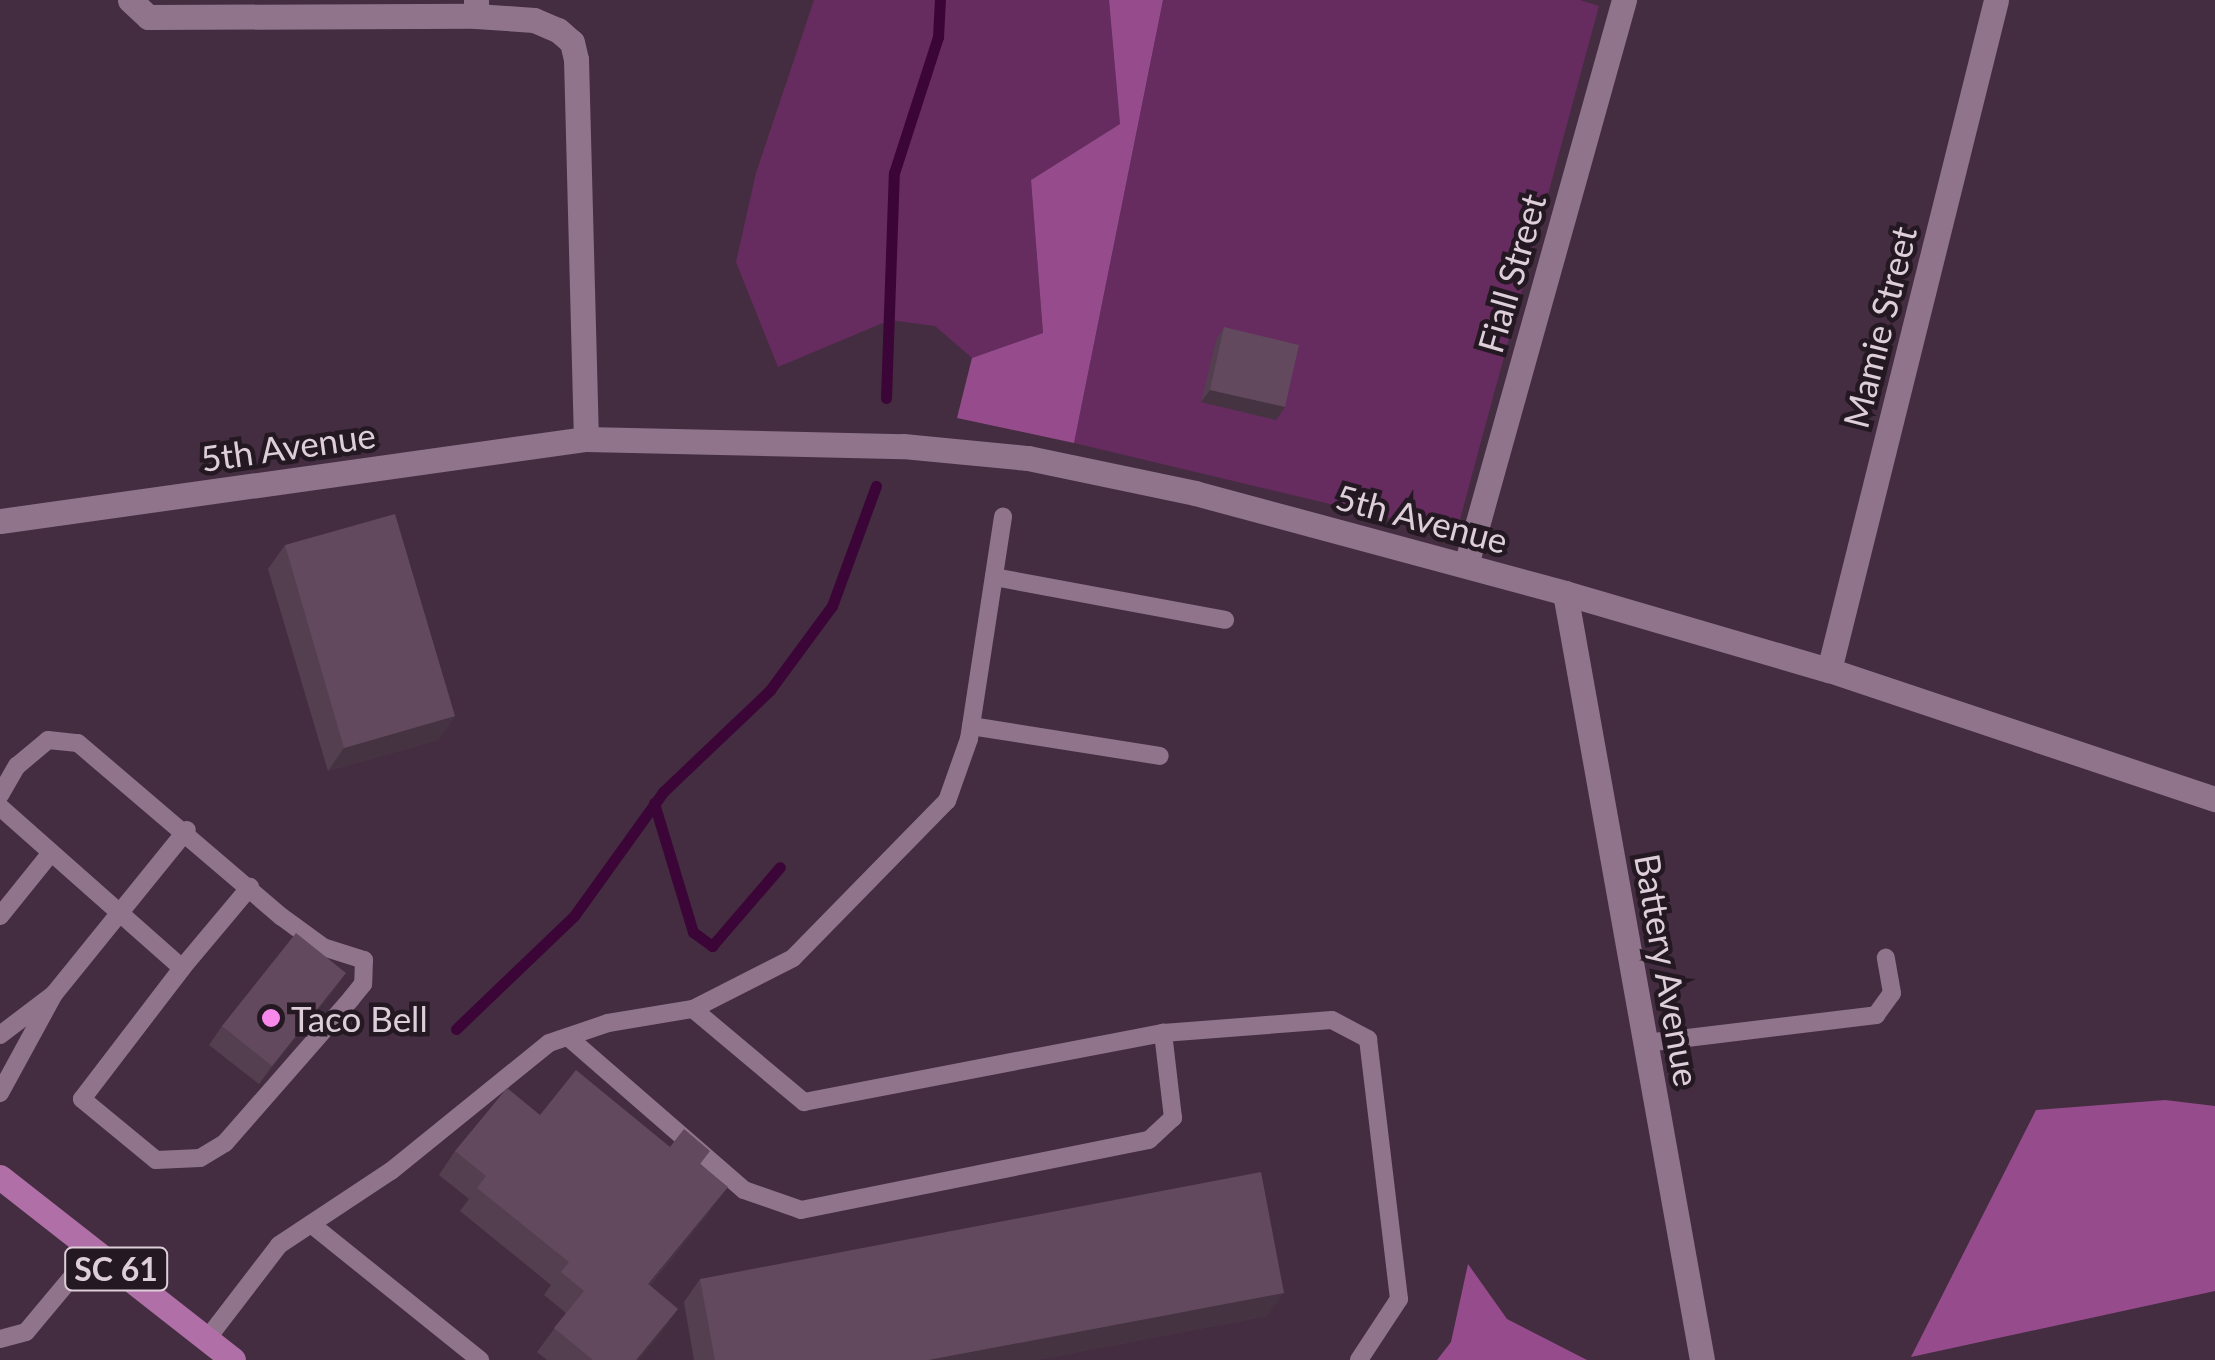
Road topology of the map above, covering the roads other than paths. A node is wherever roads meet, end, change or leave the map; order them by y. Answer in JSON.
{"nodes":[{"id":1,"x":130,"y":0,"type":"edge"},
{"id":2,"x":1624,"y":0,"type":"edge"},
{"id":3,"x":1996,"y":0,"type":"edge"},
{"id":4,"x":476,"y":8,"type":"edge"},
{"id":5,"x":586,"y":439,"type":"junction"},
{"id":6,"x":1003,"y":517,"type":"dead end"},
{"id":7,"x":0,"y":522,"type":"edge"},
{"id":8,"x":1466,"y":566,"type":"junction"},
{"id":9,"x":994,"y":577,"type":"junction"},
{"id":10,"x":1566,"y":593,"type":"junction"},
{"id":11,"x":1224,"y":620,"type":"dead end"},
{"id":12,"x":1830,"y":670,"type":"junction"},
{"id":13,"x":971,"y":726,"type":"junction"},
{"id":14,"x":1160,"y":756,"type":"dead end"},
{"id":15,"x":0,"y":795,"type":"edge"},
{"id":16,"x":2215,"y":799,"type":"edge"},
{"id":17,"x":0,"y":807,"type":"edge"},
{"id":18,"x":187,"y":830,"type":"junction"},
{"id":19,"x":50,"y":854,"type":"junction"},
{"id":20,"x":250,"y":887,"type":"junction"},
{"id":21,"x":116,"y":913,"type":"junction"},
{"id":22,"x":0,"y":916,"type":"edge"},
{"id":23,"x":1886,"y":958,"type":"dead end"},
{"id":24,"x":182,"y":968,"type":"junction"},
{"id":25,"x":54,"y":994,"type":"junction"},
{"id":26,"x":692,"y":1009,"type":"junction"},
{"id":27,"x":1163,"y":1033,"type":"junction"},
{"id":28,"x":0,"y":1035,"type":"edge"},
{"id":29,"x":568,"y":1037,"type":"junction"},
{"id":30,"x":1646,"y":1043,"type":"junction"},
{"id":31,"x":0,"y":1094,"type":"edge"},
{"id":32,"x":1,"y":1180,"type":"edge"},
{"id":33,"x":311,"y":1224,"type":"junction"},
{"id":34,"x":93,"y":1252,"type":"junction"},
{"id":35,"x":0,"y":1338,"type":"edge"},
{"id":36,"x":208,"y":1339,"type":"junction"},
{"id":37,"x":234,"y":1360,"type":"edge"},
{"id":38,"x":480,"y":1360,"type":"edge"},
{"id":39,"x":1359,"y":1360,"type":"edge"},
{"id":40,"x":1702,"y":1360,"type":"edge"}],
"edges":[{"from":1,"to":4,"type":"street"},
{"from":2,"to":8,"type":"street","name":"Fiall Street"},
{"from":3,"to":12,"type":"street","name":"Mamie Street"},
{"from":4,"to":5,"type":"street"},
{"from":5,"to":7,"type":"street","name":"5th Avenue"},
{"from":5,"to":8,"type":"street","name":"5th Avenue"},
{"from":6,"to":9,"type":"lane"},
{"from":8,"to":10,"type":"street","name":"5th Avenue"},
{"from":9,"to":11,"type":"lane"},
{"from":9,"to":13,"type":"lane"},
{"from":10,"to":12,"type":"street","name":"5th Avenue"},
{"from":10,"to":30,"type":"street","name":"Battery Avenue"},
{"from":12,"to":16,"type":"street","name":"5th Avenue"},
{"from":13,"to":14,"type":"lane"},
{"from":13,"to":26,"type":"lane"},
{"from":15,"to":18,"type":"lane"},
{"from":17,"to":19,"type":"lane"},
{"from":18,"to":20,"type":"lane"},
{"from":18,"to":21,"type":"lane"},
{"from":19,"to":21,"type":"lane"},
{"from":19,"to":22,"type":"lane"},
{"from":20,"to":24,"type":"lane"},
{"from":20,"to":24,"type":"lane"},
{"from":21,"to":24,"type":"lane"},
{"from":21,"to":25,"type":"lane"},
{"from":23,"to":30,"type":"lane"},
{"from":25,"to":28,"type":"lane"},
{"from":25,"to":31,"type":"lane"},
{"from":26,"to":27,"type":"lane"},
{"from":26,"to":29,"type":"lane"},
{"from":27,"to":29,"type":"lane"},
{"from":27,"to":39,"type":"lane"},
{"from":29,"to":33,"type":"lane"},
{"from":30,"to":40,"type":"street","name":"Battery Avenue"},
{"from":32,"to":34,"type":"main road","number":"SC 61"},
{"from":33,"to":36,"type":"lane"},
{"from":33,"to":38,"type":"lane"},
{"from":34,"to":35,"type":"lane"},
{"from":34,"to":36,"type":"main road","number":"SC 61"},
{"from":36,"to":37,"type":"main road","number":"SC 61"}]}
